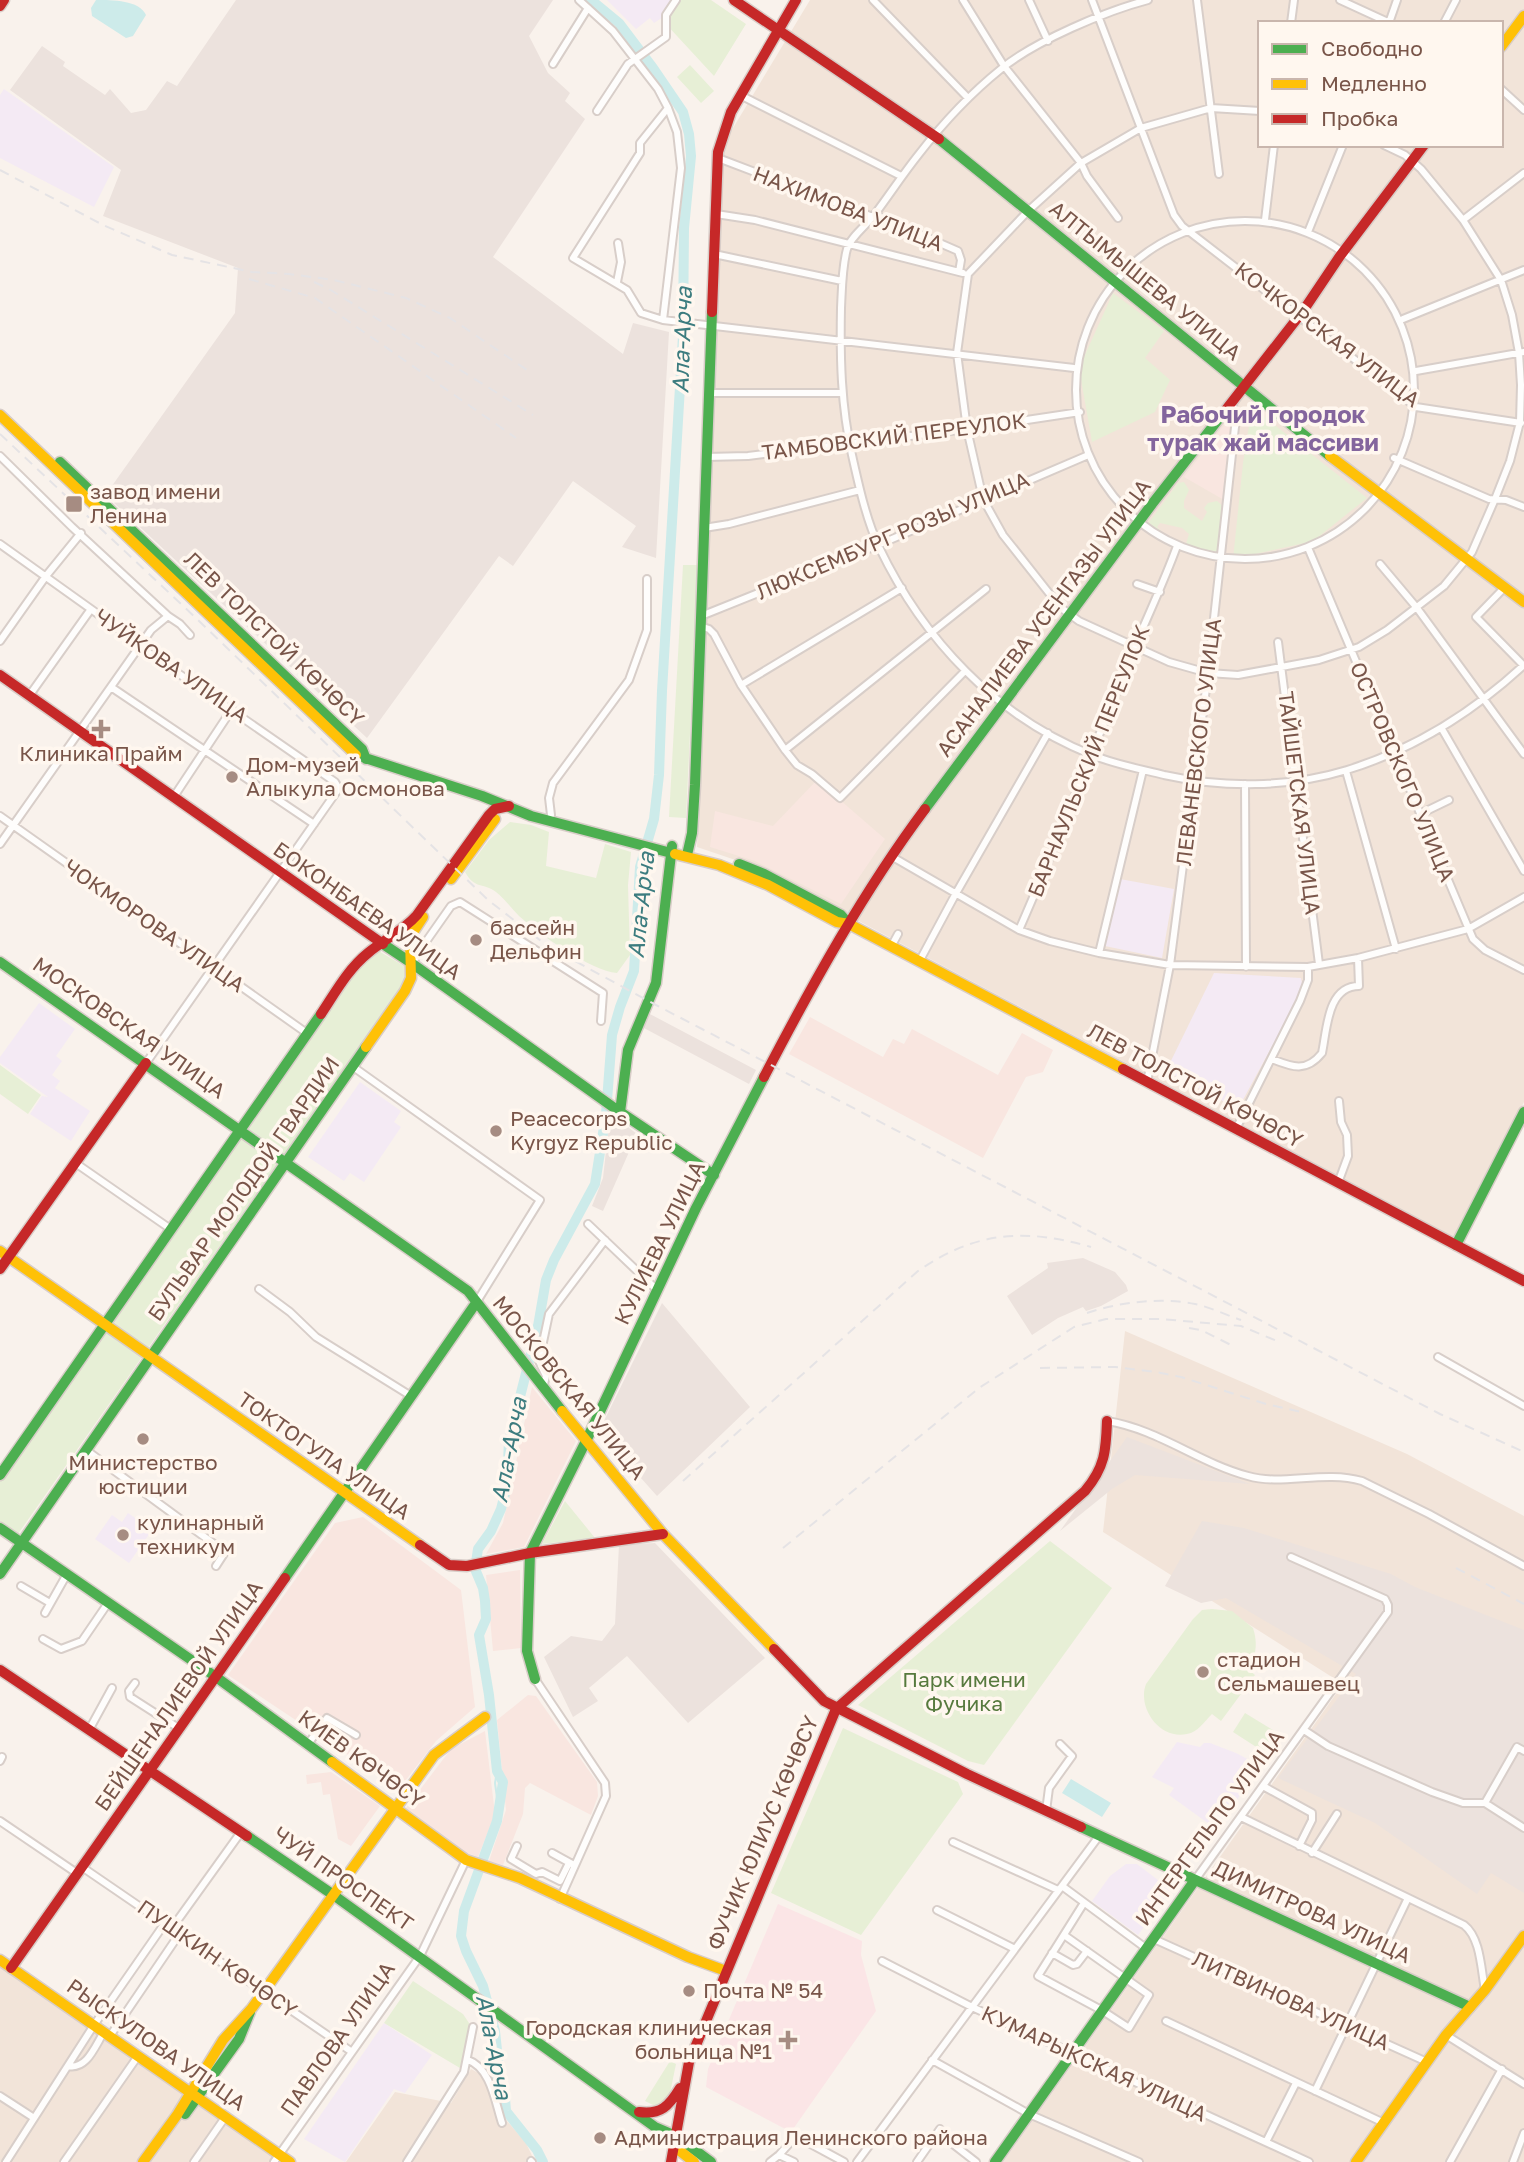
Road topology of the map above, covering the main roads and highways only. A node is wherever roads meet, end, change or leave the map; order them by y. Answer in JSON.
{"nodes":[{"id":1,"x":4,"y":0,"type":"edge"},
{"id":2,"x":734,"y":0,"type":"edge"},
{"id":3,"x":796,"y":0,"type":"edge"},
{"id":4,"x":0,"y":6,"type":"edge"},
{"id":5,"x":1524,"y":16,"type":"edge"},
{"id":6,"x":779,"y":28,"type":"junction"},
{"id":7,"x":1503,"y":44,"type":"edge"},
{"id":8,"x":1422,"y":147,"type":"edge"},
{"id":9,"x":1243,"y":387,"type":"junction"},
{"id":10,"x":0,"y":405,"type":"edge"},
{"id":11,"x":0,"y":415,"type":"edge"},
{"id":12,"x":1524,"y":602,"type":"edge"},
{"id":13,"x":0,"y":675,"type":"edge"},
{"id":14,"x":366,"y":759,"type":"junction"},
{"id":15,"x":482,"y":796,"type":"junction"},
{"id":16,"x":511,"y":806,"type":"junction"},
{"id":17,"x":493,"y":814,"type":"junction"},
{"id":18,"x":531,"y":816,"type":"junction"},
{"id":19,"x":634,"y":839,"type":"junction"},
{"id":20,"x":671,"y":849,"type":"junction"},
{"id":21,"x":688,"y":853,"type":"junction"},
{"id":22,"x":849,"y":924,"type":"junction"},
{"id":23,"x":383,"y":944,"type":"junction"},
{"id":24,"x":0,"y":962,"type":"edge"},
{"id":25,"x":411,"y":964,"type":"junction"},
{"id":26,"x":146,"y":1063,"type":"junction"},
{"id":27,"x":771,"y":1065,"type":"joint"},
{"id":28,"x":617,"y":1110,"type":"junction"},
{"id":29,"x":1524,"y":1112,"type":"edge"},
{"id":30,"x":240,"y":1130,"type":"junction"},
{"id":31,"x":286,"y":1161,"type":"junction"},
{"id":32,"x":714,"y":1175,"type":"junction"},
{"id":33,"x":1457,"y":1245,"type":"junction"},
{"id":34,"x":4,"y":1254,"type":"edge"},
{"id":35,"x":0,"y":1269,"type":"edge"},
{"id":36,"x":1524,"y":1281,"type":"edge"},
{"id":37,"x":476,"y":1303,"type":"junction"},
{"id":38,"x":107,"y":1325,"type":"junction"},
{"id":39,"x":151,"y":1357,"type":"junction"},
{"id":40,"x":1107,"y":1420,"type":"road end"},
{"id":41,"x":587,"y":1439,"type":"junction"},
{"id":42,"x":0,"y":1475,"type":"edge"},
{"id":43,"x":344,"y":1493,"type":"junction"},
{"id":44,"x":0,"y":1528,"type":"edge"},
{"id":45,"x":663,"y":1534,"type":"junction"},
{"id":46,"x":21,"y":1543,"type":"junction"},
{"id":47,"x":530,"y":1553,"type":"junction"},
{"id":48,"x":0,"y":1574,"type":"edge"},
{"id":49,"x":0,"y":1670,"type":"edge"},
{"id":50,"x":216,"y":1677,"type":"junction"},
{"id":51,"x":535,"y":1679,"type":"road end"},
{"id":52,"x":836,"y":1709,"type":"junction"},
{"id":53,"x":485,"y":1717,"type":"dead end"},
{"id":54,"x":150,"y":1771,"type":"junction"},
{"id":55,"x":395,"y":1807,"type":"junction"},
{"id":56,"x":1099,"y":1836,"type":"joint"},
{"id":57,"x":1195,"y":1880,"type":"junction"},
{"id":58,"x":332,"y":1894,"type":"junction"},
{"id":59,"x":1524,"y":1936,"type":"edge"},
{"id":60,"x":0,"y":1960,"type":"edge"},
{"id":61,"x":11,"y":1968,"type":"junction"},
{"id":62,"x":726,"y":1972,"type":"junction"},
{"id":63,"x":1470,"y":2007,"type":"junction"},
{"id":64,"x":685,"y":2079,"type":"junction"},
{"id":65,"x":194,"y":2094,"type":"junction"},
{"id":66,"x":634,"y":2111,"type":"junction"},
{"id":67,"x":658,"y":2128,"type":"junction"},
{"id":68,"x":676,"y":2136,"type":"junction"},
{"id":69,"x":674,"y":2148,"type":"junction"},
{"id":70,"x":277,"y":2159,"type":"edge"},
{"id":71,"x":145,"y":2162,"type":"edge"},
{"id":72,"x":290,"y":2162,"type":"edge"},
{"id":73,"x":671,"y":2162,"type":"edge"},
{"id":74,"x":694,"y":2162,"type":"edge"},
{"id":75,"x":711,"y":2162,"type":"edge"},
{"id":76,"x":995,"y":2162,"type":"edge"},
{"id":77,"x":1356,"y":2162,"type":"edge"}],
"edges":[{"from":1,"to":4,"type":"main road"},
{"from":2,"to":6,"type":"main road","name":"АЛТЫМЫШЕВА УЛИЦА"},
{"from":3,"to":6,"type":"main road"},
{"from":5,"to":7,"type":"main road"},
{"from":6,"to":9,"type":"main road","name":"АЛТЫМЫШЕВА УЛИЦА"},
{"from":6,"to":21,"type":"main road"},
{"from":8,"to":9,"type":"main road","name":"АСАНАЛИЕВА УСЕНГАЗЫ УЛИЦА"},
{"from":9,"to":12,"type":"main road","name":"АЛТЫМЫШЕВА УЛИЦА"},
{"from":9,"to":22,"type":"main road","name":"АСАНАЛИЕВА УСЕНГАЗЫ УЛИЦА"},
{"from":10,"to":14,"type":"main road","name":"ЛЕВ ТОЛСТОЙ КӨЧӨСҮ"},
{"from":11,"to":14,"type":"main road","name":"ЛЕВ ТОЛСТОЙ КӨЧӨСҮ"},
{"from":13,"to":23,"type":"main road","name":"БОКОНБАЕВА УЛИЦА"},
{"from":14,"to":15,"type":"main road","name":"ЛЕВ ТОЛСТОЙ КӨЧӨСҮ"},
{"from":15,"to":16,"type":"main road","name":"ЛЕВ ТОЛСТОЙ КӨЧӨСҮ"},
{"from":15,"to":17,"type":"main road"},
{"from":16,"to":17,"type":"main road"},
{"from":16,"to":18,"type":"main road","name":"ЛЕВ ТОЛСТОЙ КӨЧӨСҮ"},
{"from":16,"to":19,"type":"main road","name":"ЛЕВ ТОЛСТОЙ КӨЧӨСҮ"},
{"from":17,"to":18,"type":"main road"},
{"from":17,"to":23,"type":"main road","name":"БУЛЬВАР МОЛОДОЙ ГВАРДИИ"},
{"from":17,"to":25,"type":"main road","name":"БУЛЬВАР МОЛОДОЙ ГВАРДИИ"},
{"from":18,"to":19,"type":"main road","name":"ЛЕВ ТОЛСТОЙ КӨЧӨСҮ"},
{"from":19,"to":20,"type":"main road","name":"ЛЕВ ТОЛСТОЙ КӨЧӨСҮ"},
{"from":20,"to":21,"type":"main road","name":"ЛЕВ ТОЛСТОЙ КӨЧӨСҮ"},
{"from":20,"to":28,"type":"main road"},
{"from":21,"to":22,"type":"main road","name":"ЛЕВ ТОЛСТОЙ КӨЧӨСҮ"},
{"from":22,"to":27,"type":"main road","name":"АСАНАЛИЕВА УСЕНГАЗЫ УЛИЦА"},
{"from":22,"to":33,"type":"main road","name":"ЛЕВ ТОЛСТОЙ КӨЧӨСҮ"},
{"from":23,"to":25,"type":"main road","name":"БОКОНБАЕВА УЛИЦА"},
{"from":23,"to":30,"type":"main road","name":"БУЛЬВАР МОЛОДОЙ ГВАРДИИ"},
{"from":24,"to":26,"type":"main road","name":"МОСКОВСКАЯ УЛИЦА"},
{"from":25,"to":28,"type":"main road","name":"БОКОНБАЕВА УЛИЦА"},
{"from":25,"to":31,"type":"main road","name":"БУЛЬВАР МОЛОДОЙ ГВАРДИИ"},
{"from":26,"to":30,"type":"main road","name":"МОСКОВСКАЯ УЛИЦА"},
{"from":26,"to":34,"type":"main road"},
{"from":27,"to":32,"type":"main road","name":"КУЛИЕВА УЛИЦА"},
{"from":28,"to":32,"type":"main road","name":"БОКОНБАЕВА УЛИЦА"},
{"from":29,"to":33,"type":"main road"},
{"from":30,"to":31,"type":"main road","name":"МОСКОВСКАЯ УЛИЦА"},
{"from":30,"to":38,"type":"main road","name":"БУЛЬВАР МОЛОДОЙ ГВАРДИИ"},
{"from":31,"to":37,"type":"main road","name":"МОСКОВСКАЯ УЛИЦА"},
{"from":31,"to":39,"type":"main road","name":"БУЛЬВАР МОЛОДОЙ ГВАРДИИ"},
{"from":32,"to":41,"type":"main road","name":"КУЛИЕВА УЛИЦА"},
{"from":33,"to":36,"type":"main road","name":"ЛЕВ ТОЛСТОЙ КӨЧӨСҮ"},
{"from":34,"to":35,"type":"main road"},
{"from":34,"to":38,"type":"main road","name":"ТОКТОГУЛА УЛИЦА"},
{"from":37,"to":41,"type":"main road","name":"МОСКОВСКАЯ УЛИЦА"},
{"from":37,"to":43,"type":"main road","name":"БЕЙШЕНАЛИЕВОЙ УЛИЦА"},
{"from":38,"to":39,"type":"main road","name":"ТОКТОГУЛА УЛИЦА"},
{"from":38,"to":42,"type":"main road","name":"БУЛЬВАР МОЛОДОЙ ГВАРДИИ"},
{"from":39,"to":43,"type":"main road","name":"ТОКТОГУЛА УЛИЦА"},
{"from":39,"to":46,"type":"main road","name":"БУЛЬВАР МОЛОДОЙ ГВАРДИИ"},
{"from":40,"to":52,"type":"main road","name":"ФУЧИК ЮЛИУС КӨЧӨСҮ"},
{"from":41,"to":45,"type":"main road","name":"МОСКОВСКАЯ УЛИЦА"},
{"from":41,"to":47,"type":"main road"},
{"from":43,"to":47,"type":"main road","name":"ТОКТОГУЛА УЛИЦА"},
{"from":43,"to":50,"type":"main road","name":"БЕЙШЕНАЛИЕВОЙ УЛИЦА"},
{"from":44,"to":46,"type":"main road","name":"КИЕВ КӨЧӨСҮ"},
{"from":45,"to":47,"type":"main road","name":"ТОКТОГУЛА УЛИЦА"},
{"from":45,"to":52,"type":"main road","name":"МОСКОВСКАЯ УЛИЦА"},
{"from":46,"to":48,"type":"main road","name":"БУЛЬВАР МОЛОДОЙ ГВАРДИИ"},
{"from":46,"to":50,"type":"main road","name":"КИЕВ КӨЧӨСҮ"},
{"from":47,"to":51,"type":"main road"},
{"from":49,"to":54,"type":"main road","name":"ЧУЙ ПРОСПЕКТ"},
{"from":50,"to":54,"type":"main road","name":"БЕЙШЕНАЛИЕВОЙ УЛИЦА"},
{"from":50,"to":55,"type":"main road","name":"КИЕВ КӨЧӨСҮ"},
{"from":52,"to":56,"type":"main road","name":"МОСКОВСКАЯ УЛИЦА"},
{"from":52,"to":62,"type":"main road","name":"ФУЧИК ЮЛИУС КӨЧӨСҮ"},
{"from":53,"to":55,"type":"main road"},
{"from":54,"to":58,"type":"main road","name":"ЧУЙ ПРОСПЕКТ"},
{"from":54,"to":61,"type":"main road","name":"БЕЙШЕНАЛИЕВОЙ УЛИЦА"},
{"from":55,"to":58,"type":"main road"},
{"from":55,"to":62,"type":"main road","name":"КИЕВ КӨЧӨСҮ"},
{"from":56,"to":57,"type":"main road","name":"ДИМИТРОВА УЛИЦА"},
{"from":57,"to":63,"type":"main road","name":"ДИМИТРОВА УЛИЦА"},
{"from":57,"to":76,"type":"main road","name":"ИНТЕРГЕЛЬПО УЛИЦА"},
{"from":58,"to":65,"type":"main road"},
{"from":58,"to":66,"type":"main road","name":"ЧУЙ ПРОСПЕКТ"},
{"from":59,"to":63,"type":"main road"},
{"from":60,"to":61,"type":"main road","name":"РЫСКУЛОВА УЛИЦА"},
{"from":61,"to":65,"type":"main road","name":"РЫСКУЛОВА УЛИЦА"},
{"from":62,"to":64,"type":"main road","name":"ФУЧИК ЮЛИУС КӨЧӨСҮ"},
{"from":63,"to":77,"type":"main road"},
{"from":64,"to":66,"type":"main road"},
{"from":64,"to":68,"type":"main road","name":"ФУЧИК ЮЛИУС КӨЧӨСҮ"},
{"from":65,"to":70,"type":"main road","name":"РЫСКУЛОВА УЛИЦА"},
{"from":65,"to":71,"type":"main road"},
{"from":66,"to":67,"type":"main road","name":"ЧУЙ ПРОСПЕКТ"},
{"from":67,"to":68,"type":"main road","name":"ЧУЙ ПРОСПЕКТ"},
{"from":67,"to":69,"type":"main road","name":"ЧУЙ ПРОСПЕКТ"},
{"from":68,"to":69,"type":"main road","name":"ФУЧИК ЮЛИУС КӨЧӨСҮ"},
{"from":68,"to":75,"type":"main road","name":"ЧУЙ ПРОСПЕКТ"},
{"from":69,"to":73,"type":"main road","name":"ФУЧИК ЮЛИУС КӨЧӨСҮ"},
{"from":69,"to":74,"type":"main road","name":"ЧУЙ ПРОСПЕКТ"},
{"from":70,"to":72,"type":"main road","name":"РЫСКУЛОВА УЛИЦА"}]}
